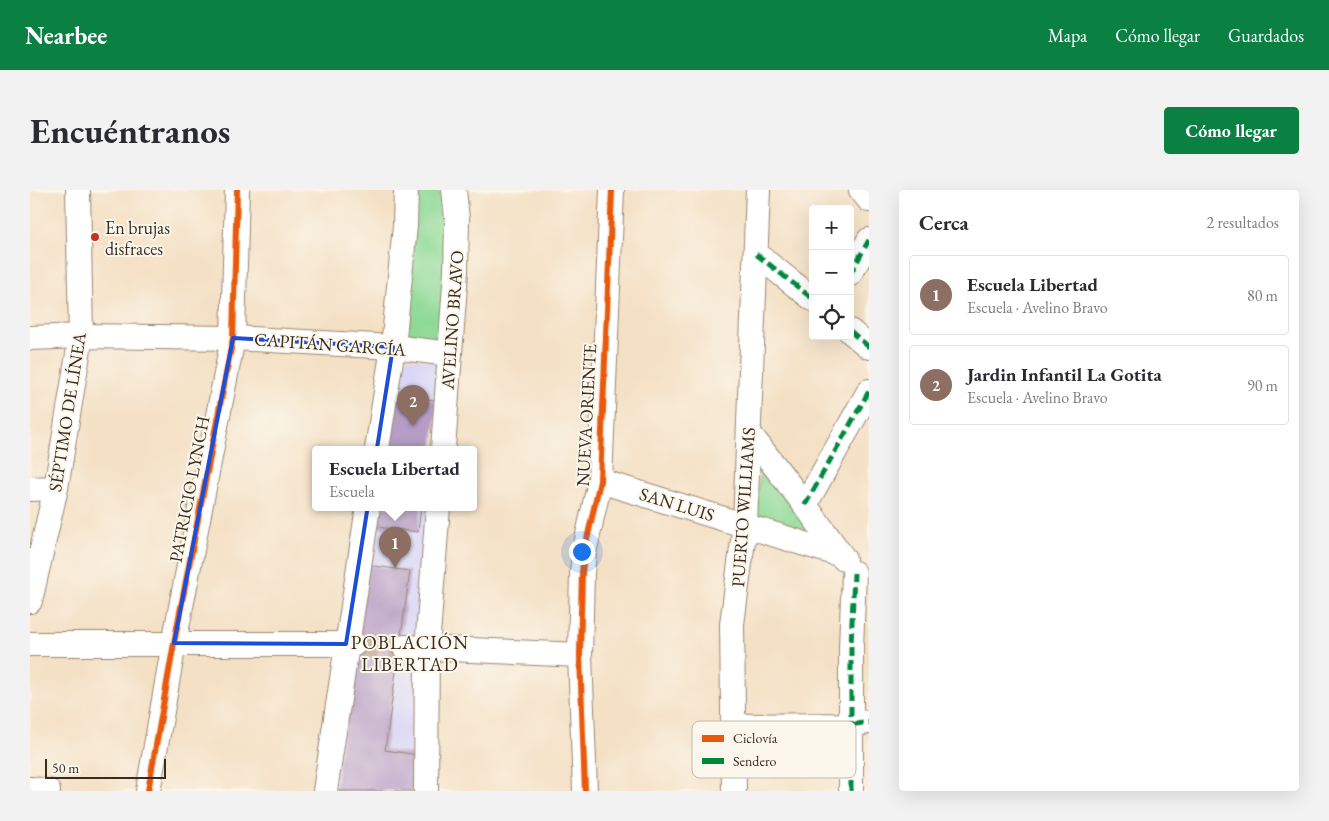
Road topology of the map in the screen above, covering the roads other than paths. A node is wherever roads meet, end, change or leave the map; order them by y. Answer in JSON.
{"nodes":[{"id":1,"x":78,"y":190,"type":"edge"},
{"id":2,"x":238,"y":190,"type":"edge"},
{"id":3,"x":406,"y":190,"type":"edge"},
{"id":4,"x":454,"y":190,"type":"edge"},
{"id":5,"x":612,"y":190,"type":"edge"},
{"id":6,"x":758,"y":190,"type":"edge"},
{"id":7,"x":861,"y":190,"type":"edge"},
{"id":8,"x":869,"y":200,"type":"edge"},
{"id":9,"x":869,"y":240,"type":"edge"},
{"id":10,"x":756,"y":254,"type":"junction"},
{"id":11,"x":854,"y":267,"type":"edge"},
{"id":12,"x":809,"y":296,"type":"edge"},
{"id":13,"x":854,"y":334,"type":"edge"},
{"id":14,"x":81,"y":336,"type":"junction"},
{"id":15,"x":30,"y":338,"type":"edge"},
{"id":16,"x":233,"y":338,"type":"junction"},
{"id":17,"x":393,"y":347,"type":"junction"},
{"id":18,"x":869,"y":347,"type":"edge"},
{"id":19,"x":450,"y":354,"type":"junction"},
{"id":20,"x":869,"y":391,"type":"edge"},
{"id":21,"x":748,"y":433,"type":"junction"},
{"id":22,"x":377,"y":446,"type":"edge"},
{"id":23,"x":443,"y":446,"type":"edge"},
{"id":24,"x":600,"y":481,"type":"junction"},
{"id":25,"x":56,"y":488,"type":"junction"},
{"id":26,"x":30,"y":489,"type":"edge"},
{"id":27,"x":805,"y":504,"type":"junction"},
{"id":28,"x":367,"y":511,"type":"edge"},
{"id":29,"x":438,"y":511,"type":"edge"},
{"id":30,"x":745,"y":525,"type":"junction"},
{"id":31,"x":847,"y":564,"type":"junction"},
{"id":32,"x":869,"y":593,"type":"edge"},
{"id":33,"x":30,"y":601,"type":"edge"},
{"id":34,"x":30,"y":644,"type":"edge"},
{"id":35,"x":174,"y":644,"type":"junction"},
{"id":36,"x":350,"y":644,"type":"junction"},
{"id":37,"x":404,"y":647,"type":"tunnel mouth"},
{"id":38,"x":427,"y":648,"type":"junction"},
{"id":39,"x":580,"y":656,"type":"junction"},
{"id":40,"x":733,"y":721,"type":"edge"},
{"id":41,"x":859,"y":724,"type":"edge"},
{"id":42,"x":856,"y":746,"type":"edge"},
{"id":43,"x":734,"y":778,"type":"edge"},
{"id":44,"x":852,"y":778,"type":"edge"},
{"id":45,"x":30,"y":789,"type":"edge"},
{"id":46,"x":48,"y":791,"type":"edge"},
{"id":47,"x":148,"y":791,"type":"edge"},
{"id":48,"x":325,"y":791,"type":"edge"},
{"id":49,"x":426,"y":791,"type":"edge"},
{"id":50,"x":584,"y":791,"type":"edge"},
{"id":51,"x":734,"y":791,"type":"edge"},
{"id":52,"x":850,"y":791,"type":"edge"}],
"edges":[{"from":1,"to":14,"type":"street","name":"SÉPTIMO DE LÍNEA"},
{"from":2,"to":16,"type":"street","name":"PATRICIO LYNCH"},
{"from":3,"to":17,"type":"street"},
{"from":4,"to":19,"type":"street","name":"AVELINO BRAVO"},
{"from":5,"to":24,"type":"street","name":"NUEVA ORIENTE"},
{"from":6,"to":10,"type":"street","name":"PUERTO WILLIAMS"},
{"from":7,"to":8,"type":"street"},
{"from":9,"to":11,"type":"street"},
{"from":10,"to":12,"type":"street"},
{"from":10,"to":21,"type":"street","name":"PUERTO WILLIAMS"},
{"from":13,"to":18,"type":"street"},
{"from":14,"to":15,"type":"street","name":"CAPITÁN GARCÍA"},
{"from":14,"to":16,"type":"street","name":"CAPITÁN GARCÍA"},
{"from":14,"to":25,"type":"street","name":"SÉPTIMO DE LÍNEA"},
{"from":16,"to":17,"type":"street","name":"CAPITÁN GARCÍA"},
{"from":16,"to":35,"type":"street","name":"PATRICIO LYNCH"},
{"from":17,"to":19,"type":"street","name":"CAPITÁN GARCÍA"},
{"from":17,"to":22,"type":"street"},
{"from":19,"to":23,"type":"street","name":"AVELINO BRAVO"},
{"from":20,"to":27,"type":"street"},
{"from":21,"to":27,"type":"street"},
{"from":21,"to":30,"type":"street","name":"PUERTO WILLIAMS"},
{"from":24,"to":30,"type":"street","name":"SAN LUIS"},
{"from":24,"to":39,"type":"street","name":"NUEVA ORIENTE"},
{"from":25,"to":26,"type":"street"},
{"from":25,"to":33,"type":"street","name":"SÉPTIMO DE LÍNEA"},
{"from":27,"to":31,"type":"street"},
{"from":28,"to":36,"type":"street"},
{"from":29,"to":38,"type":"street"},
{"from":30,"to":31,"type":"street","name":"SAN LUIS"},
{"from":30,"to":40,"type":"street","name":"PUERTO WILLIAMS"},
{"from":31,"to":32,"type":"street"},
{"from":31,"to":41,"type":"street"},
{"from":34,"to":35,"type":"street"},
{"from":35,"to":36,"type":"street"},
{"from":35,"to":47,"type":"street","name":"PATRICIO LYNCH"},
{"from":36,"to":48,"type":"street"},
{"from":37,"to":38,"type":"street"},
{"from":38,"to":39,"type":"street"},
{"from":38,"to":49,"type":"street"},
{"from":39,"to":50,"type":"street","name":"NUEVA ORIENTE"},
{"from":41,"to":42,"type":"street"},
{"from":43,"to":51,"type":"street","name":"PUERTO WILLIAMS"},
{"from":44,"to":52,"type":"street"},
{"from":45,"to":46,"type":"street"}]}
